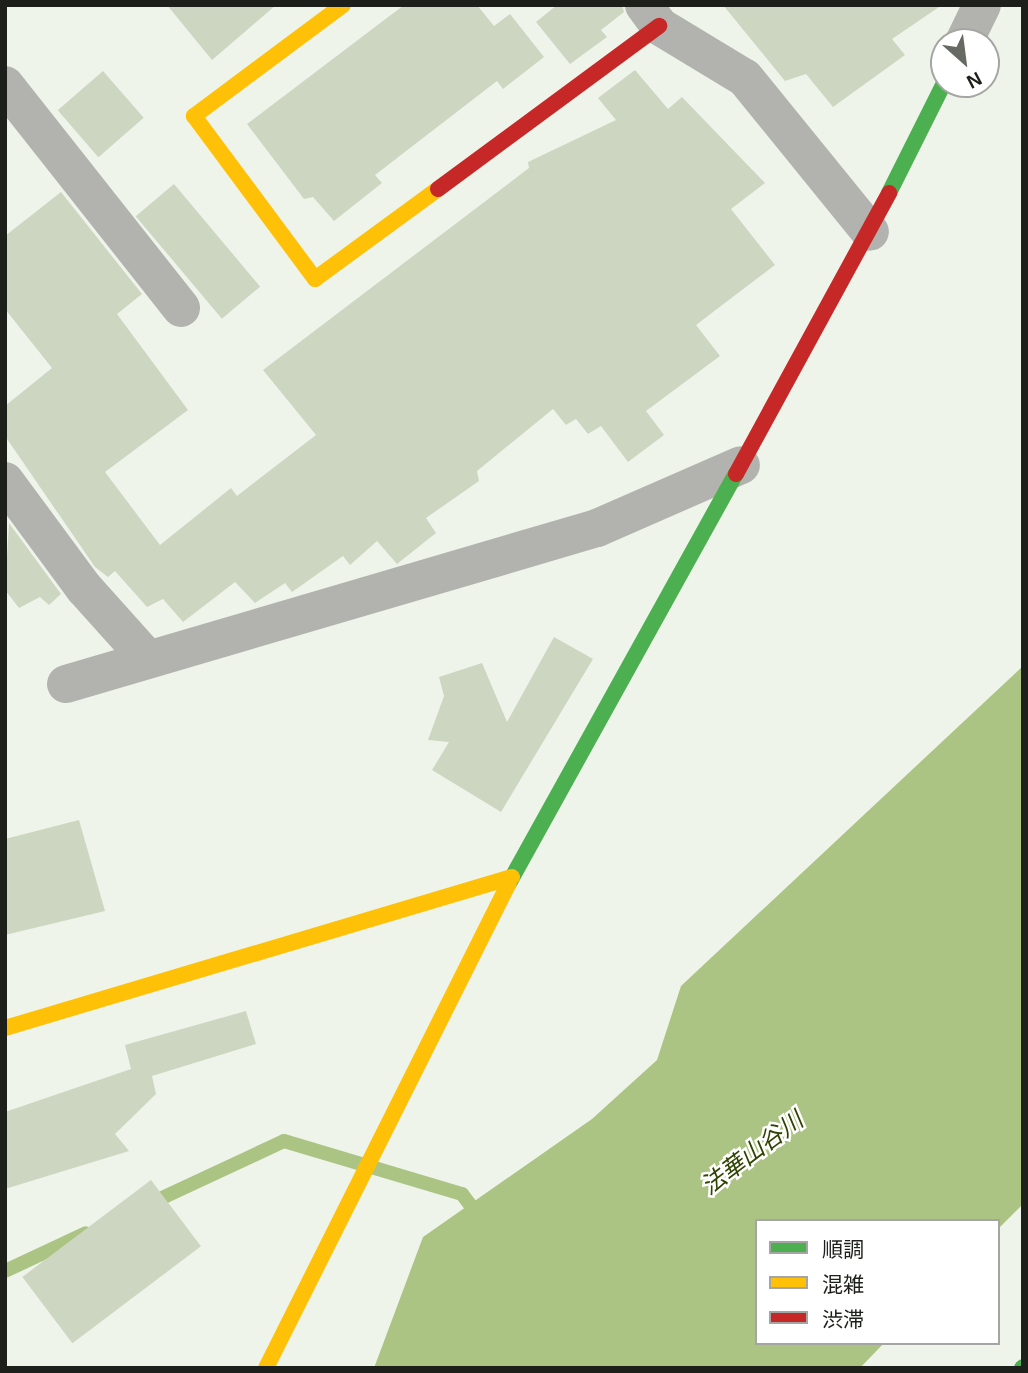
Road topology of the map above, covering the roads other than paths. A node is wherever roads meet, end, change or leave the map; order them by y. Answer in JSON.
{"nodes":[{"id":1,"x":344,"y":5,"type":"edge"},
{"id":2,"x":982,"y":5,"type":"edge"},
{"id":3,"x":652,"y":16,"type":"edge"},
{"id":4,"x":971,"y":28,"type":"edge"},
{"id":5,"x":6,"y":88,"type":"edge"},
{"id":6,"x":937,"y":98,"type":"edge"},
{"id":7,"x":870,"y":232,"type":"junction"},
{"id":8,"x":181,"y":308,"type":"dead end"},
{"id":9,"x":741,"y":466,"type":"junction"},
{"id":10,"x":5,"y":481,"type":"edge"},
{"id":11,"x":146,"y":657,"type":"junction"},
{"id":12,"x":66,"y":684,"type":"dead end"},
{"id":13,"x":512,"y":877,"type":"junction"},
{"id":14,"x":5,"y":1028,"type":"edge"},
{"id":15,"x":266,"y":1368,"type":"edge"}],
"edges":[{"from":1,"to":3,"type":"street"},
{"from":2,"to":4,"type":"street"},
{"from":3,"to":7,"type":"street"},
{"from":5,"to":8,"type":"street"},
{"from":6,"to":7,"type":"street"},
{"from":7,"to":9,"type":"street"},
{"from":9,"to":11,"type":"street"},
{"from":9,"to":13,"type":"street"},
{"from":10,"to":11,"type":"street"},
{"from":11,"to":12,"type":"street"},
{"from":13,"to":14,"type":"street"},
{"from":13,"to":15,"type":"street"}]}
